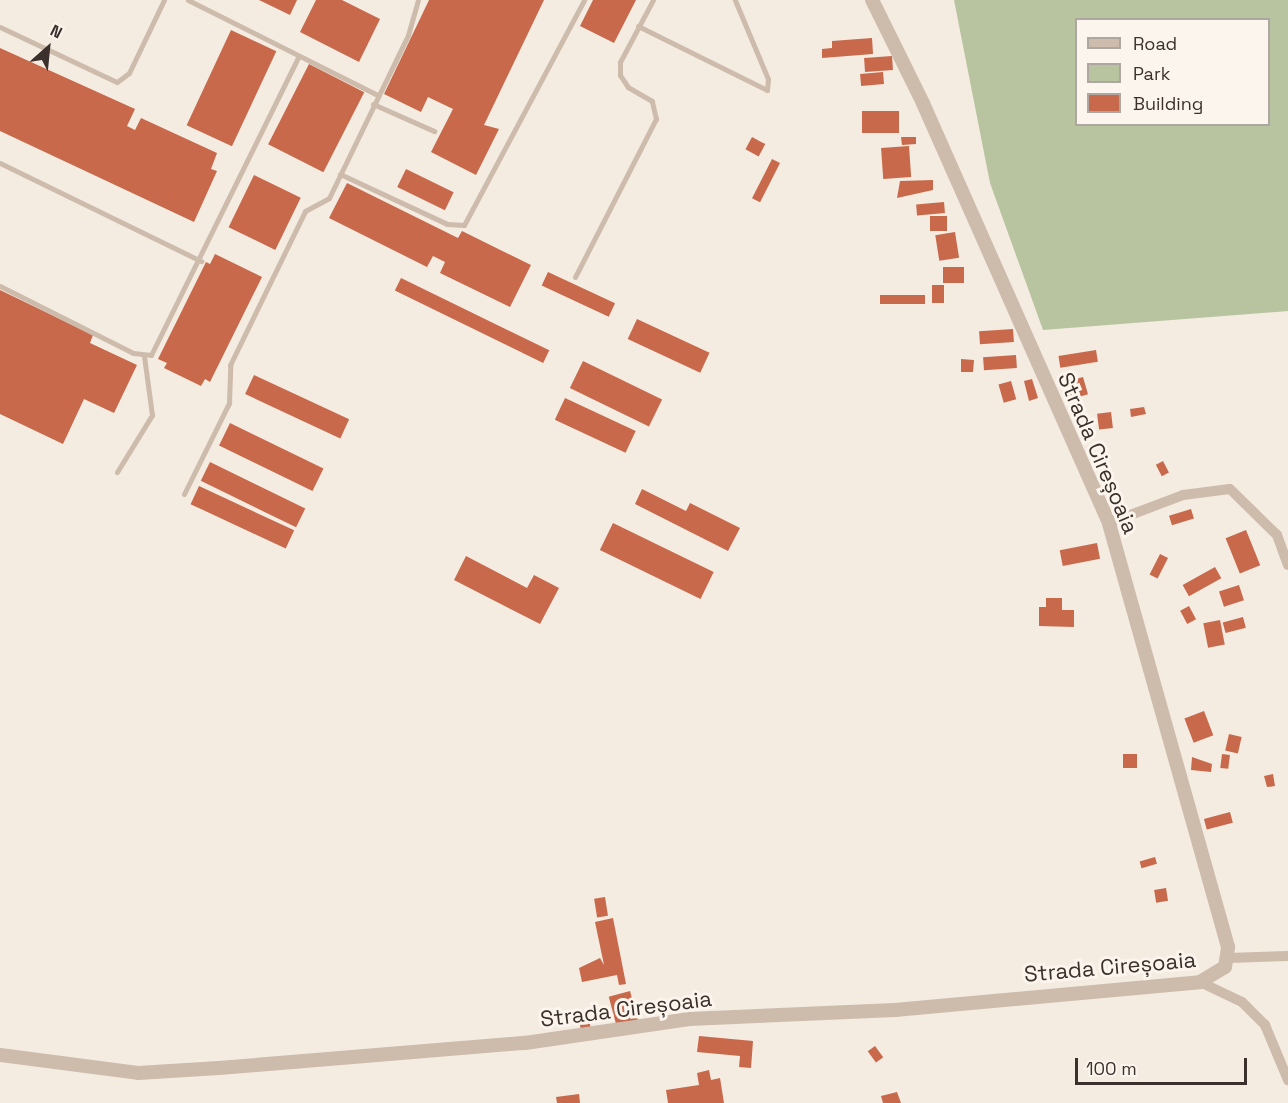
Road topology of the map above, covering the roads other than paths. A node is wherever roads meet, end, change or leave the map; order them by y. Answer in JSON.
{"nodes":[{"id":1,"x":164,"y":0,"type":"edge"},
{"id":2,"x":188,"y":0,"type":"edge"},
{"id":3,"x":418,"y":0,"type":"edge"},
{"id":4,"x":584,"y":0,"type":"edge"},
{"id":5,"x":653,"y":0,"type":"edge"},
{"id":6,"x":735,"y":0,"type":"edge"},
{"id":7,"x":872,"y":0,"type":"edge"},
{"id":8,"x":638,"y":26,"type":"junction"},
{"id":9,"x":0,"y":27,"type":"edge"},
{"id":10,"x":298,"y":57,"type":"junction"},
{"id":11,"x":378,"y":95,"type":"junction"},
{"id":12,"x":373,"y":104,"type":"junction"},
{"id":13,"x":434,"y":131,"type":"dead end"},
{"id":14,"x":0,"y":163,"type":"edge"},
{"id":15,"x":340,"y":174,"type":"junction"},
{"id":16,"x":201,"y":261,"type":"junction"},
{"id":17,"x":575,"y":277,"type":"dead end"},
{"id":18,"x":0,"y":286,"type":"edge"},
{"id":19,"x":144,"y":356,"type":"junction"},
{"id":20,"x":117,"y":472,"type":"dead end"},
{"id":21,"x":184,"y":494,"type":"dead end"},
{"id":22,"x":1109,"y":523,"type":"junction"},
{"id":23,"x":1288,"y":565,"type":"edge"},
{"id":24,"x":1288,"y":956,"type":"edge"},
{"id":25,"x":1228,"y":958,"type":"junction"},
{"id":26,"x":1200,"y":982,"type":"junction"},
{"id":27,"x":0,"y":1055,"type":"edge"},
{"id":28,"x":1288,"y":1080,"type":"edge"}],
"edges":[{"from":1,"to":9,"type":"lane"},
{"from":2,"to":10,"type":"lane"},
{"from":3,"to":11,"type":"lane"},
{"from":4,"to":15,"type":"lane"},
{"from":5,"to":8,"type":"lane"},
{"from":6,"to":8,"type":"lane"},
{"from":7,"to":22,"type":"street","name":"Strada Cireșoaia"},
{"from":8,"to":17,"type":"lane"},
{"from":10,"to":11,"type":"lane"},
{"from":10,"to":16,"type":"lane"},
{"from":11,"to":12,"type":"lane"},
{"from":12,"to":13,"type":"lane"},
{"from":12,"to":15,"type":"lane"},
{"from":14,"to":16,"type":"lane"},
{"from":15,"to":21,"type":"lane"},
{"from":16,"to":19,"type":"lane"},
{"from":18,"to":19,"type":"lane"},
{"from":19,"to":20,"type":"lane"},
{"from":22,"to":23,"type":"street"},
{"from":22,"to":25,"type":"street","name":"Strada Cireșoaia"},
{"from":24,"to":25,"type":"street"},
{"from":25,"to":26,"type":"street","name":"Strada Cireșoaia"},
{"from":26,"to":27,"type":"street","name":"Strada Cireșoaia"},
{"from":26,"to":28,"type":"street"}]}
